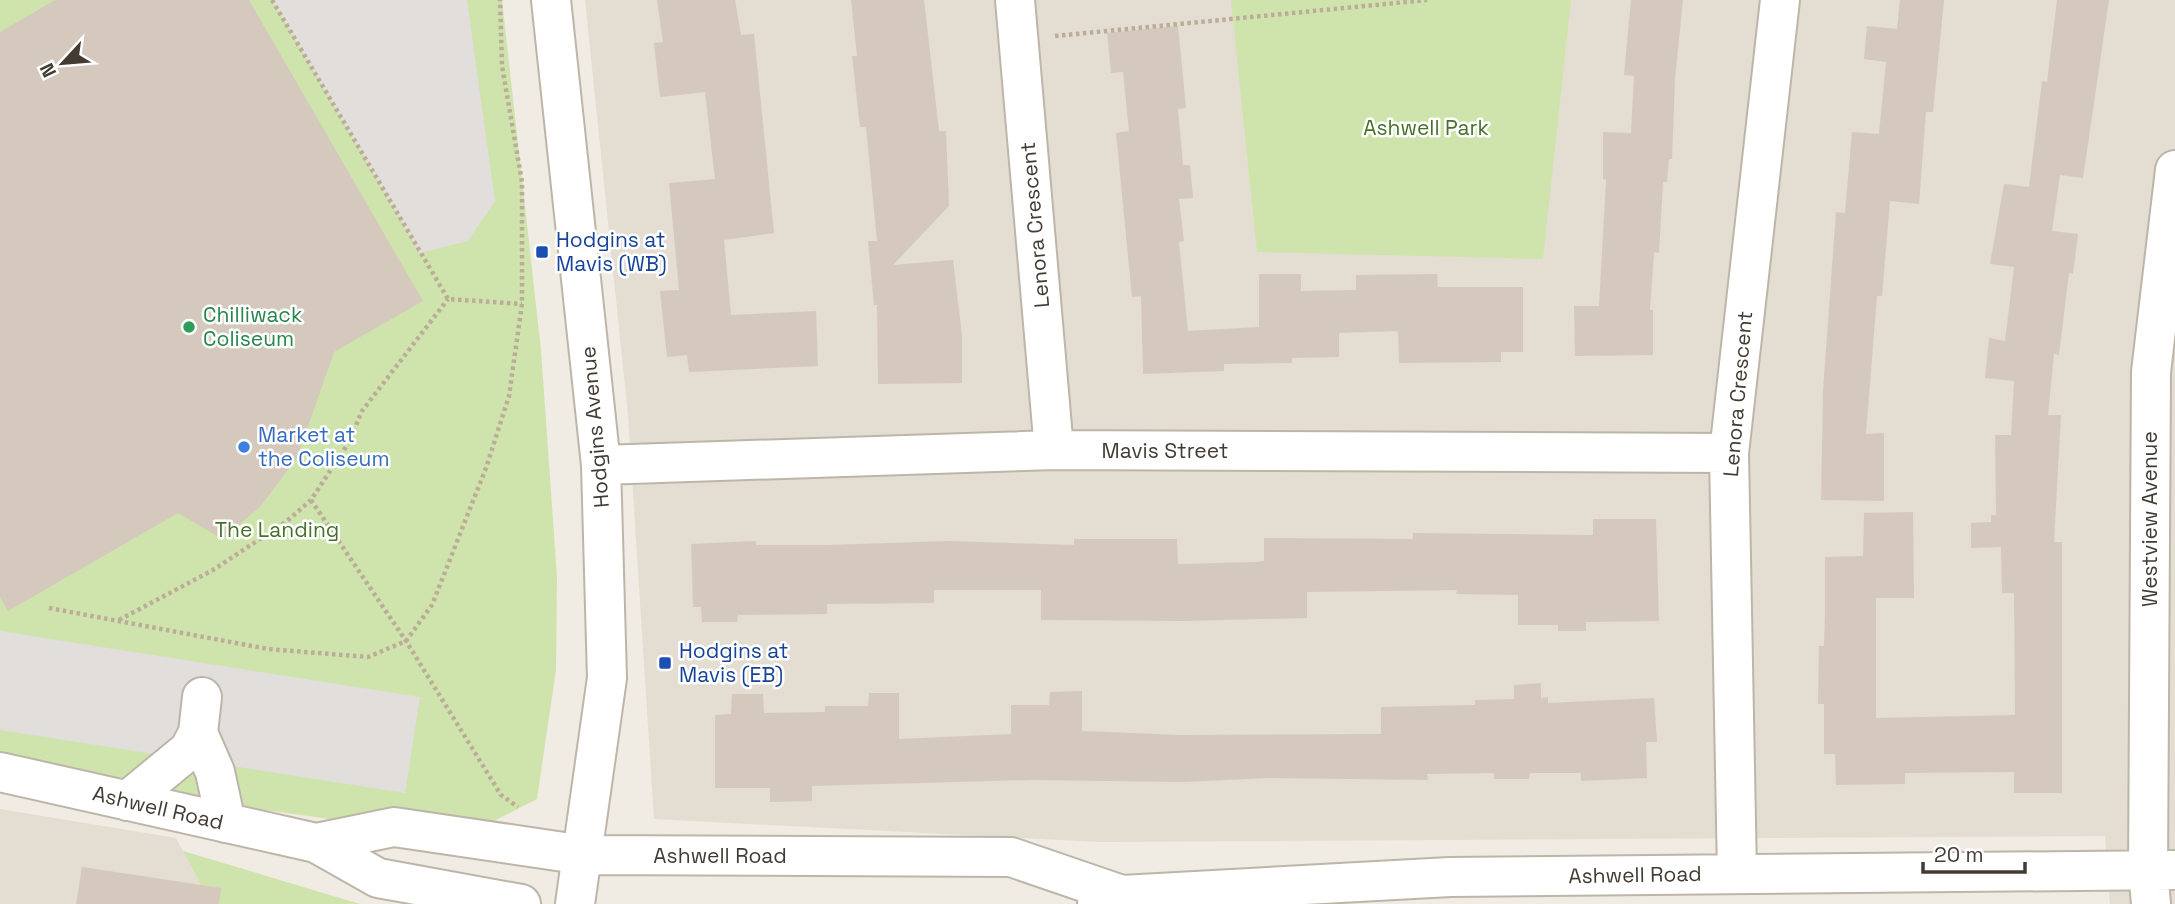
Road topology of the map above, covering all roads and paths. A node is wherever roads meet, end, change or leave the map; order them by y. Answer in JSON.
{"nodes":[{"id":1,"x":272,"y":0,"type":"edge"},
{"id":2,"x":500,"y":0,"type":"edge"},
{"id":3,"x":551,"y":0,"type":"edge"},
{"id":4,"x":1015,"y":0,"type":"edge"},
{"id":5,"x":1427,"y":0,"type":"edge"},
{"id":6,"x":1780,"y":0,"type":"edge"},
{"id":7,"x":1019,"y":39,"type":"junction"},
{"id":8,"x":2175,"y":170,"type":"edge"},
{"id":9,"x":448,"y":299,"type":"junction"},
{"id":10,"x":522,"y":304,"type":"junction"},
{"id":11,"x":2163,"y":448,"type":"edge"},
{"id":12,"x":1054,"y":450,"type":"junction"},
{"id":13,"x":1729,"y":453,"type":"junction"},
{"id":14,"x":601,"y":465,"type":"junction"},
{"id":15,"x":311,"y":500,"type":"junction"},
{"id":16,"x":49,"y":608,"type":"dead end"},
{"id":17,"x":118,"y":621,"type":"junction"},
{"id":18,"x":406,"y":642,"type":"junction"},
{"id":19,"x":0,"y":772,"type":"edge"},
{"id":20,"x":127,"y":801,"type":"junction"},
{"id":21,"x":521,"y":810,"type":"dead end"},
{"id":22,"x":226,"y":823,"type":"junction"},
{"id":23,"x":316,"y":843,"type":"junction"},
{"id":24,"x":583,"y":855,"type":"junction"},
{"id":25,"x":1737,"y":874,"type":"junction"},
{"id":26,"x":2158,"y":881,"type":"edge"},
{"id":27,"x":1110,"y":900,"type":"edge"},
{"id":28,"x":521,"y":904,"type":"edge"},
{"id":29,"x":575,"y":904,"type":"edge"}],
"edges":[{"from":1,"to":9,"type":"path"},
{"from":2,"to":10,"type":"path"},
{"from":3,"to":14,"type":"street","name":"Hodgins Avenue"},
{"from":4,"to":7,"type":"street","name":"Lenora Crescent"},
{"from":5,"to":7,"type":"path"},
{"from":6,"to":13,"type":"street","name":"Lenora Crescent"},
{"from":7,"to":12,"type":"street","name":"Lenora Crescent"},
{"from":8,"to":11,"type":"street","name":"Westview Avenue"},
{"from":9,"to":10,"type":"path"},
{"from":9,"to":15,"type":"path"},
{"from":10,"to":18,"type":"path"},
{"from":11,"to":26,"type":"street","name":"Westview Avenue"},
{"from":12,"to":13,"type":"street","name":"Mavis Street"},
{"from":12,"to":14,"type":"street","name":"Mavis Street"},
{"from":13,"to":25,"type":"street","name":"Lenora Crescent"},
{"from":14,"to":24,"type":"street","name":"Hodgins Avenue"},
{"from":15,"to":17,"type":"path"},
{"from":15,"to":18,"type":"path"},
{"from":16,"to":17,"type":"path"},
{"from":17,"to":18,"type":"path"},
{"from":18,"to":21,"type":"path"},
{"from":19,"to":20,"type":"street","name":"Ashwell Road"},
{"from":20,"to":22,"type":"street","name":"Ashwell Road"},
{"from":20,"to":22,"type":"street"},
{"from":22,"to":23,"type":"street","name":"Ashwell Road"},
{"from":23,"to":24,"type":"street","name":"Ashwell Road"},
{"from":23,"to":28,"type":"street","name":"Ashwell Road"},
{"from":24,"to":27,"type":"street","name":"Ashwell Road"},
{"from":24,"to":29,"type":"street","name":"Hodgins Avenue"},
{"from":25,"to":26,"type":"street","name":"Ashwell Road"},
{"from":25,"to":27,"type":"street","name":"Ashwell Road"}]}
